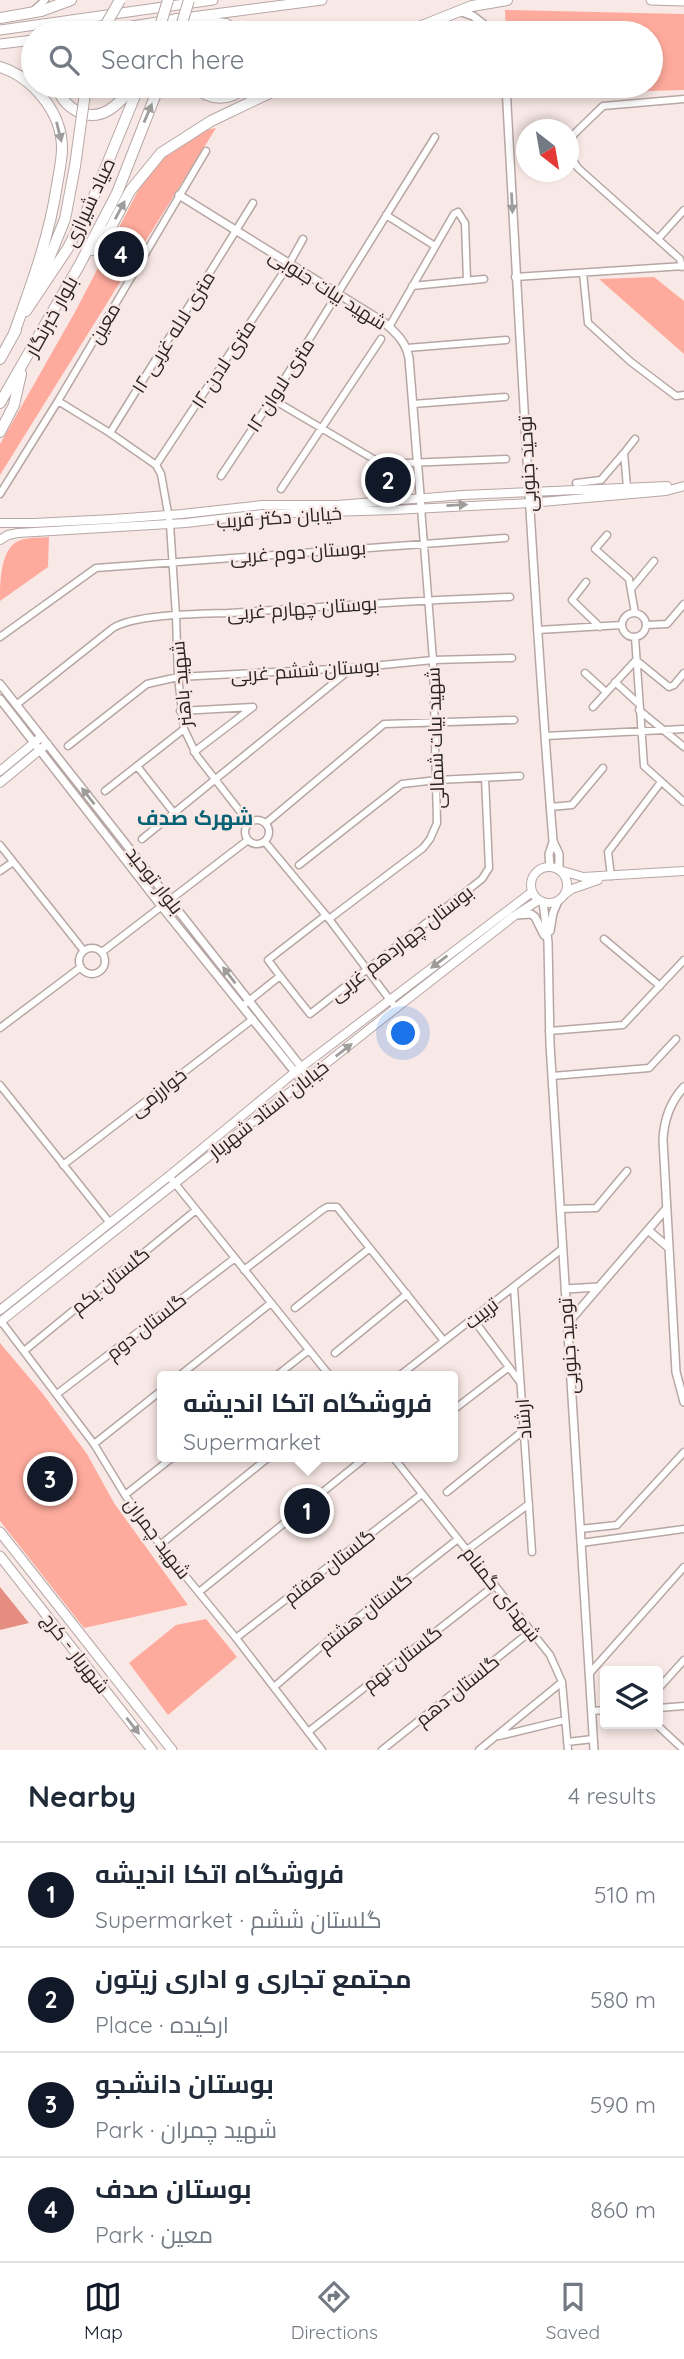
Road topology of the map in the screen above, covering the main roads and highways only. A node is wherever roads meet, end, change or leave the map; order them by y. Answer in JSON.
{"nodes":[{"id":1,"x":71,"y":0,"type":"edge"},
{"id":2,"x":120,"y":0,"type":"edge"},
{"id":3,"x":168,"y":0,"type":"edge"},
{"id":4,"x":189,"y":0,"type":"edge"},
{"id":5,"x":213,"y":0,"type":"edge"},
{"id":6,"x":322,"y":0,"type":"edge"},
{"id":7,"x":507,"y":0,"type":"edge"},
{"id":8,"x":651,"y":0,"type":"edge"},
{"id":9,"x":303,"y":1,"type":"edge"},
{"id":10,"x":684,"y":1,"type":"edge"},
{"id":11,"x":0,"y":18,"type":"edge"},
{"id":12,"x":176,"y":19,"type":"junction"},
{"id":13,"x":64,"y":21,"type":"edge"},
{"id":14,"x":108,"y":21,"type":"edge"},
{"id":15,"x":162,"y":21,"type":"edge"},
{"id":16,"x":166,"y":21,"type":"edge"},
{"id":17,"x":183,"y":21,"type":"edge"},
{"id":18,"x":196,"y":21,"type":"edge"},
{"id":19,"x":434,"y":21,"type":"edge"},
{"id":20,"x":21,"y":27,"type":"edge"},
{"id":21,"x":0,"y":30,"type":"edge"},
{"id":22,"x":21,"y":41,"type":"edge"},
{"id":23,"x":0,"y":44,"type":"edge"},
{"id":24,"x":0,"y":66,"type":"edge"},
{"id":25,"x":21,"y":76,"type":"edge"},
{"id":26,"x":42,"y":98,"type":"edge"},
{"id":27,"x":62,"y":98,"type":"edge"},
{"id":28,"x":84,"y":98,"type":"edge"},
{"id":29,"x":123,"y":98,"type":"edge"},
{"id":30,"x":134,"y":98,"type":"edge"},
{"id":31,"x":154,"y":98,"type":"edge"},
{"id":32,"x":259,"y":98,"type":"edge"},
{"id":33,"x":80,"y":264,"type":"junction"},
{"id":34,"x":26,"y":312,"type":"junction"},
{"id":35,"x":13,"y":336,"type":"junction"},
{"id":36,"x":0,"y":359,"type":"edge"},
{"id":37,"x":24,"y":364,"type":"junction"},
{"id":38,"x":0,"y":403,"type":"edge"},
{"id":39,"x":0,"y":432,"type":"edge"},
{"id":40,"x":684,"y":486,"type":"edge"},
{"id":41,"x":420,"y":503,"type":"junction"},
{"id":42,"x":169,"y":520,"type":"junction"},
{"id":43,"x":0,"y":523,"type":"edge"},
{"id":44,"x":0,"y":540,"type":"edge"},
{"id":45,"x":41,"y":743,"type":"road end"},
{"id":46,"x":27,"y":754,"type":"junction"},
{"id":47,"x":0,"y":771,"type":"edge"},
{"id":48,"x":0,"y":783,"type":"edge"},
{"id":49,"x":554,"y":869,"type":"junction"},
{"id":50,"x":684,"y":872,"type":"edge"},
{"id":51,"x":611,"y":876,"type":"junction"},
{"id":52,"x":533,"y":892,"type":"junction"},
{"id":53,"x":561,"y":898,"type":"junction"},
{"id":54,"x":541,"y":901,"type":"junction"},
{"id":55,"x":402,"y":989,"type":"junction"},
{"id":56,"x":406,"y":1000,"type":"junction"},
{"id":57,"x":379,"y":1008,"type":"junction"},
{"id":58,"x":386,"y":1017,"type":"junction"},
{"id":59,"x":171,"y":1179,"type":"junction"},
{"id":60,"x":0,"y":1310,"type":"edge"},
{"id":61,"x":0,"y":1321,"type":"edge"},
{"id":62,"x":0,"y":1532,"type":"edge"},
{"id":63,"x":0,"y":1556,"type":"edge"},
{"id":64,"x":152,"y":1750,"type":"edge"},
{"id":65,"x":172,"y":1750,"type":"edge"}],
"edges":[{"from":1,"to":11,"type":"highway"},
{"from":2,"to":14,"type":"highway","bridge":true},
{"from":3,"to":15,"type":"highway","bridge":true},
{"from":4,"to":17,"type":"highway","bridge":true},
{"from":5,"to":13,"type":"main road"},
{"from":6,"to":9,"type":"main road"},
{"from":7,"to":19,"type":"highway"},
{"from":8,"to":10,"type":"main road"},
{"from":9,"to":12,"type":"main road"},
{"from":12,"to":16,"type":"main road"},
{"from":12,"to":18,"type":"highway"},
{"from":20,"to":21,"type":"main road"},
{"from":22,"to":23,"type":"main road"},
{"from":24,"to":25,"type":"highway","one_way":true},
{"from":26,"to":35,"type":"highway","one_way":true},
{"from":27,"to":29,"type":"highway"},
{"from":28,"to":34,"type":"highway","bridge":true},
{"from":30,"to":34,"type":"highway","name":"صیاد شیرازی"},
{"from":33,"to":31,"type":"highway","name":"صیاد شیرازی","one_way":true},
{"from":33,"to":32,"type":"highway","one_way":true},
{"from":33,"to":37,"type":"highway","name":"بلوار خبرنگار"},
{"from":34,"to":35,"type":"highway","name":"بلوار خبرنگار"},
{"from":35,"to":36,"type":"highway","name":"بلوار خبرنگار"},
{"from":37,"to":38,"type":"highway","name":"بلوار خبرنگار"},
{"from":37,"to":39,"type":"highway"},
{"from":40,"to":41,"type":"main road","name":"خیابان دکتر قریب"},
{"from":41,"to":40,"type":"main road","name":"خیابان دکتر قریب","one_way":true},
{"from":41,"to":42,"type":"main road","name":"خیابان دکتر قریب"},
{"from":42,"to":43,"type":"main road","name":"خیابان دکتر قریب"},
{"from":42,"to":44,"type":"main road","name":"خیابان دکتر قریب"},
{"from":45,"to":46,"type":"main road"},
{"from":46,"to":47,"type":"main road"},
{"from":46,"to":48,"type":"main road"},
{"from":49,"to":51,"type":"main road"},
{"from":49,"to":52,"type":"main road"},
{"from":49,"to":53,"type":"main road"},
{"from":50,"to":51,"type":"main road"},
{"from":51,"to":53,"type":"main road"},
{"from":52,"to":54,"type":"main road"},
{"from":52,"to":55,"type":"main road","name":"خیابان استاد شهریار","one_way":true},
{"from":53,"to":54,"type":"main road"},
{"from":54,"to":56,"type":"main road","name":"خیابان استاد شهریار"},
{"from":55,"to":56,"type":"main road"},
{"from":55,"to":57,"type":"main road","name":"خیابان استاد شهریار"},
{"from":56,"to":58,"type":"main road","name":"خیابان استاد شهریار"},
{"from":57,"to":58,"type":"main road"},
{"from":57,"to":59,"type":"main road","name":"خیابان استاد شهریار"},
{"from":59,"to":58,"type":"main road","name":"خیابان استاد شهریار","one_way":true},
{"from":59,"to":60,"type":"main road","name":"خیابان استاد شهریار"},
{"from":59,"to":61,"type":"main road","name":"خیابان استاد شهریار"},
{"from":62,"to":65,"type":"main road"},
{"from":63,"to":64,"type":"main road","name":"شهریار - کرج","one_way":true}]}
